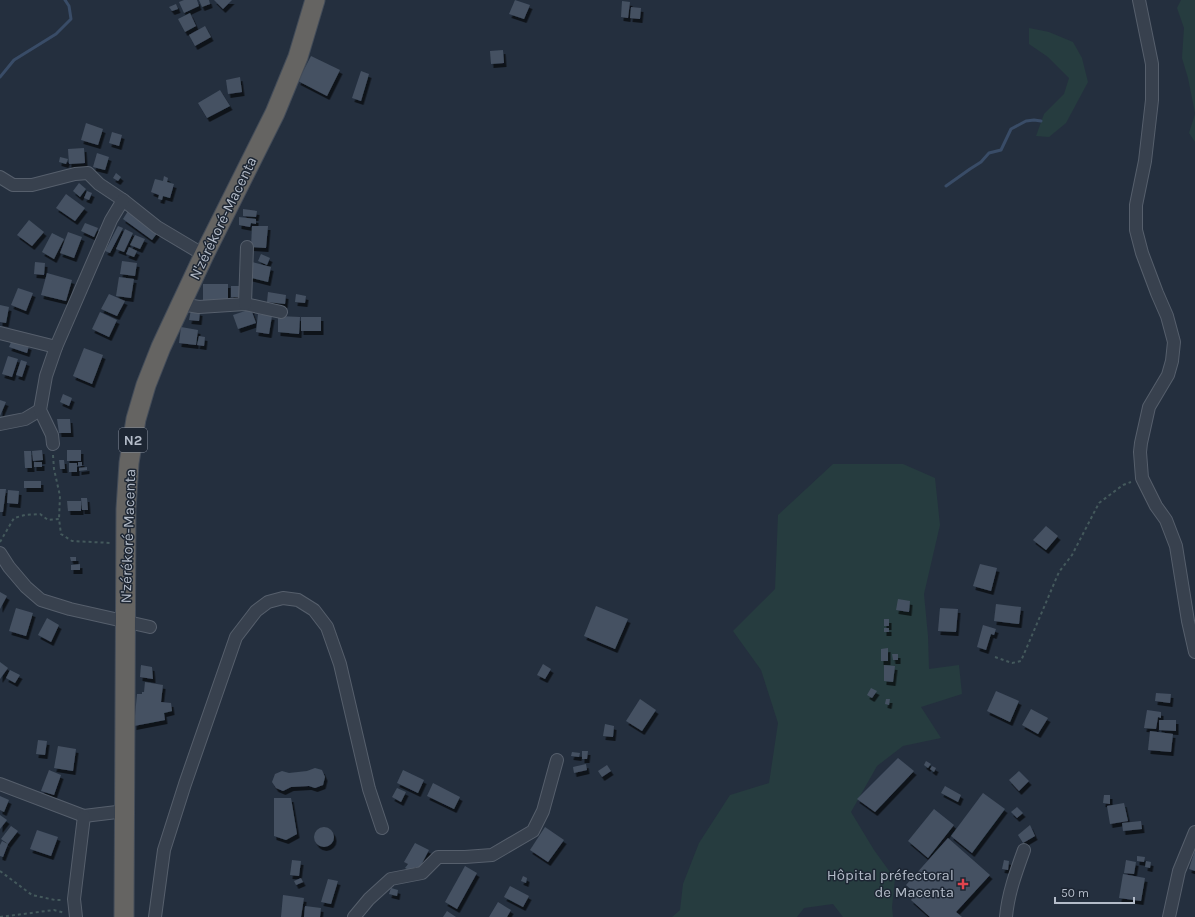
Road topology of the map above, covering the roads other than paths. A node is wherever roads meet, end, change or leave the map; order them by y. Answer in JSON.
{"nodes":[{"id":1,"x":315,"y":0,"type":"edge"},
{"id":2,"x":1139,"y":0,"type":"edge"},
{"id":3,"x":0,"y":177,"type":"edge"},
{"id":4,"x":123,"y":200,"type":"junction"},
{"id":5,"x":247,"y":247,"type":"dead end"},
{"id":6,"x":204,"y":255,"type":"junction"},
{"id":7,"x":181,"y":304,"type":"junction"},
{"id":8,"x":245,"y":304,"type":"junction"},
{"id":9,"x":281,"y":312,"type":"dead end"},
{"id":10,"x":0,"y":333,"type":"edge"},
{"id":11,"x":56,"y":347,"type":"junction"},
{"id":12,"x":40,"y":410,"type":"junction"},
{"id":13,"x":0,"y":424,"type":"edge"},
{"id":14,"x":53,"y":444,"type":"road end"},
{"id":15,"x":0,"y":553,"type":"edge"},
{"id":16,"x":125,"y":621,"type":"junction"},
{"id":17,"x":150,"y":627,"type":"dead end"},
{"id":18,"x":1195,"y":652,"type":"edge"},
{"id":19,"x":557,"y":760,"type":"dead end"},
{"id":20,"x":0,"y":784,"type":"edge"},
{"id":21,"x":125,"y":811,"type":"junction"},
{"id":22,"x":84,"y":816,"type":"junction"},
{"id":23,"x":382,"y":828,"type":"dead end"},
{"id":24,"x":1195,"y":832,"type":"edge"},
{"id":25,"x":1024,"y":850,"type":"dead end"},
{"id":26,"x":76,"y":916,"type":"edge"},
{"id":27,"x":124,"y":917,"type":"edge"},
{"id":28,"x":155,"y":917,"type":"edge"},
{"id":29,"x":354,"y":917,"type":"edge"},
{"id":30,"x":1006,"y":917,"type":"edge"},
{"id":31,"x":1169,"y":917,"type":"edge"}],
"edges":[{"from":1,"to":6,"type":"highway","name":"N'zérékoré-Macenta","number":"N2"},
{"from":2,"to":18,"type":"street"},
{"from":3,"to":4,"type":"street"},
{"from":4,"to":6,"type":"street"},
{"from":4,"to":11,"type":"street"},
{"from":5,"to":8,"type":"street"},
{"from":6,"to":7,"type":"highway","name":"N'zérékoré-Macenta","number":"N2"},
{"from":7,"to":8,"type":"street"},
{"from":7,"to":16,"type":"highway","name":"N'zérékoré-Macenta","number":"N2"},
{"from":8,"to":9,"type":"street"},
{"from":10,"to":11,"type":"street"},
{"from":11,"to":12,"type":"street"},
{"from":12,"to":13,"type":"street"},
{"from":12,"to":14,"type":"street"},
{"from":15,"to":16,"type":"street"},
{"from":16,"to":17,"type":"street"},
{"from":16,"to":21,"type":"highway","name":"N'zérékoré-Macenta","number":"N2"},
{"from":19,"to":29,"type":"street"},
{"from":20,"to":22,"type":"street"},
{"from":21,"to":22,"type":"street"},
{"from":21,"to":27,"type":"highway","name":"N'zérékoré-Macenta","number":"N2"},
{"from":22,"to":26,"type":"street"},
{"from":23,"to":28,"type":"street"},
{"from":24,"to":31,"type":"street"},
{"from":25,"to":30,"type":"street"}]}
